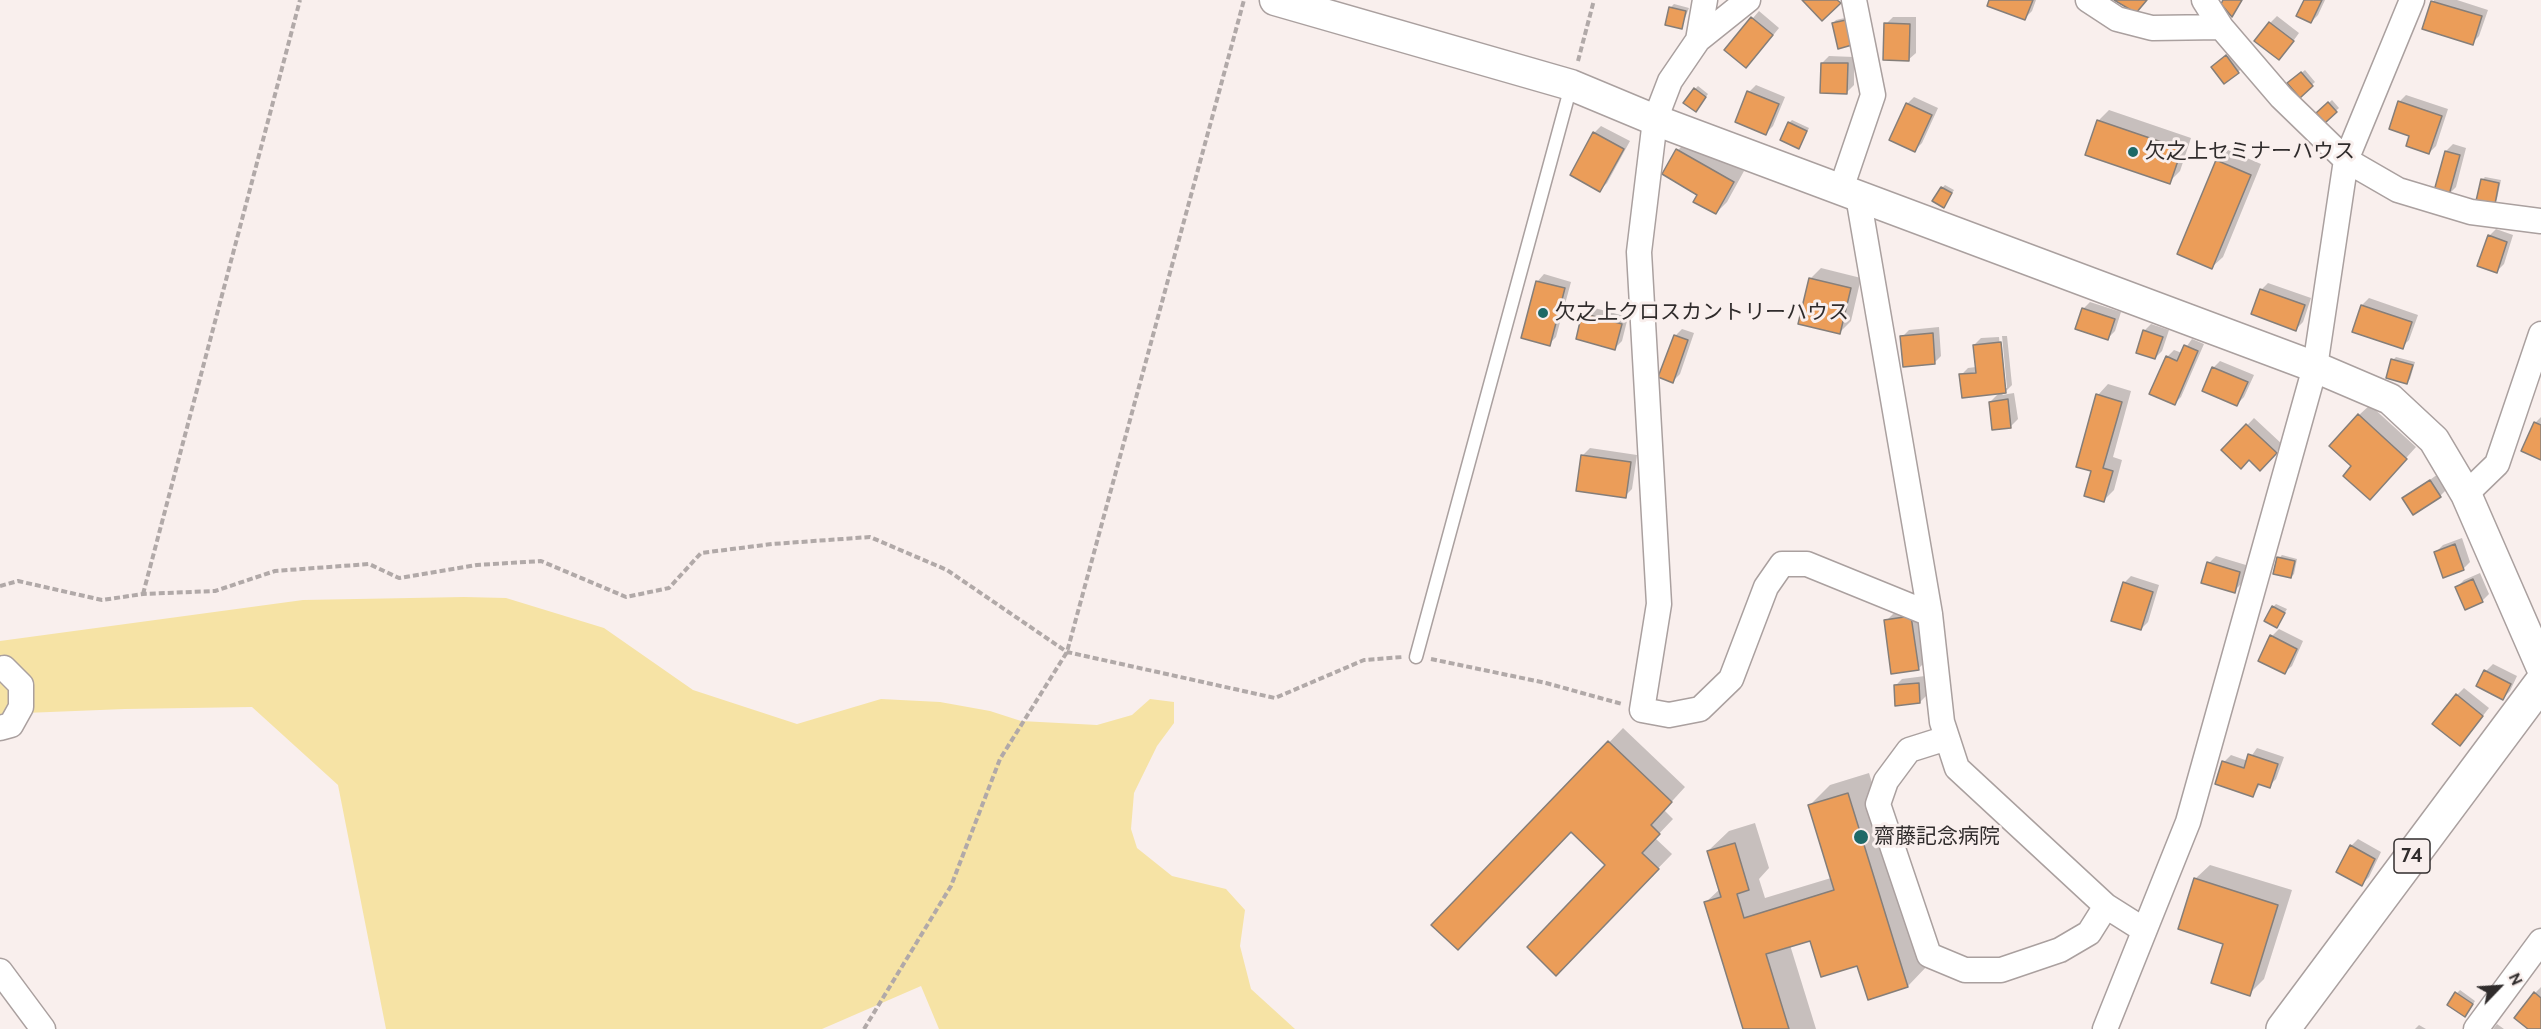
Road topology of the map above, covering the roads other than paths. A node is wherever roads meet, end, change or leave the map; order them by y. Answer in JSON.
{"nodes":[{"id":1,"x":1275,"y":0,"type":"edge"},
{"id":2,"x":1705,"y":0,"type":"edge"},
{"id":3,"x":1748,"y":0,"type":"edge"},
{"id":4,"x":1854,"y":0,"type":"edge"},
{"id":5,"x":2088,"y":0,"type":"edge"},
{"id":6,"x":2204,"y":0,"type":"edge"},
{"id":7,"x":2412,"y":0,"type":"edge"},
{"id":8,"x":2221,"y":27,"type":"junction"},
{"id":9,"x":1698,"y":40,"type":"junction"},
{"id":10,"x":1571,"y":85,"type":"junction"},
{"id":11,"x":1655,"y":120,"type":"junction"},
{"id":12,"x":2346,"y":160,"type":"junction"},
{"id":13,"x":1850,"y":192,"type":"junction"},
{"id":14,"x":2541,"y":221,"type":"edge"},
{"id":15,"x":2541,"y":334,"type":"edge"},
{"id":16,"x":2315,"y":367,"type":"junction"},
{"id":17,"x":2466,"y":494,"type":"junction"},
{"id":18,"x":1930,"y":614,"type":"junction"},
{"id":19,"x":1416,"y":657,"type":"road end"},
{"id":20,"x":2541,"y":666,"type":"edge"},
{"id":21,"x":0,"y":669,"type":"edge"},
{"id":22,"x":2541,"y":683,"type":"edge"},
{"id":23,"x":0,"y":728,"type":"edge"},
{"id":24,"x":1947,"y":738,"type":"junction"},
{"id":25,"x":2106,"y":906,"type":"junction"},
{"id":26,"x":2144,"y":930,"type":"junction"},
{"id":27,"x":2541,"y":941,"type":"edge"},
{"id":28,"x":0,"y":971,"type":"edge"},
{"id":29,"x":43,"y":1029,"type":"edge"},
{"id":30,"x":2105,"y":1029,"type":"edge"},
{"id":31,"x":2283,"y":1029,"type":"edge"},
{"id":32,"x":2476,"y":1029,"type":"edge"}],
"edges":[{"from":1,"to":10,"type":"street"},
{"from":2,"to":9,"type":"street"},
{"from":3,"to":9,"type":"street"},
{"from":4,"to":13,"type":"street"},
{"from":5,"to":8,"type":"street"},
{"from":6,"to":8,"type":"street"},
{"from":7,"to":12,"type":"street"},
{"from":8,"to":12,"type":"street"},
{"from":9,"to":11,"type":"street"},
{"from":10,"to":11,"type":"street"},
{"from":10,"to":19,"type":"lane"},
{"from":11,"to":13,"type":"street"},
{"from":11,"to":18,"type":"street"},
{"from":12,"to":14,"type":"street"},
{"from":12,"to":16,"type":"street"},
{"from":13,"to":16,"type":"street"},
{"from":13,"to":18,"type":"street"},
{"from":15,"to":17,"type":"street"},
{"from":16,"to":17,"type":"street"},
{"from":16,"to":26,"type":"street"},
{"from":17,"to":20,"type":"street"},
{"from":18,"to":24,"type":"street"},
{"from":21,"to":23,"type":"street"},
{"from":22,"to":31,"type":"main road","number":"74"},
{"from":24,"to":25,"type":"street"},
{"from":24,"to":25,"type":"street"},
{"from":25,"to":26,"type":"street"},
{"from":26,"to":30,"type":"street"},
{"from":27,"to":32,"type":"street"},
{"from":28,"to":29,"type":"street"}]}
